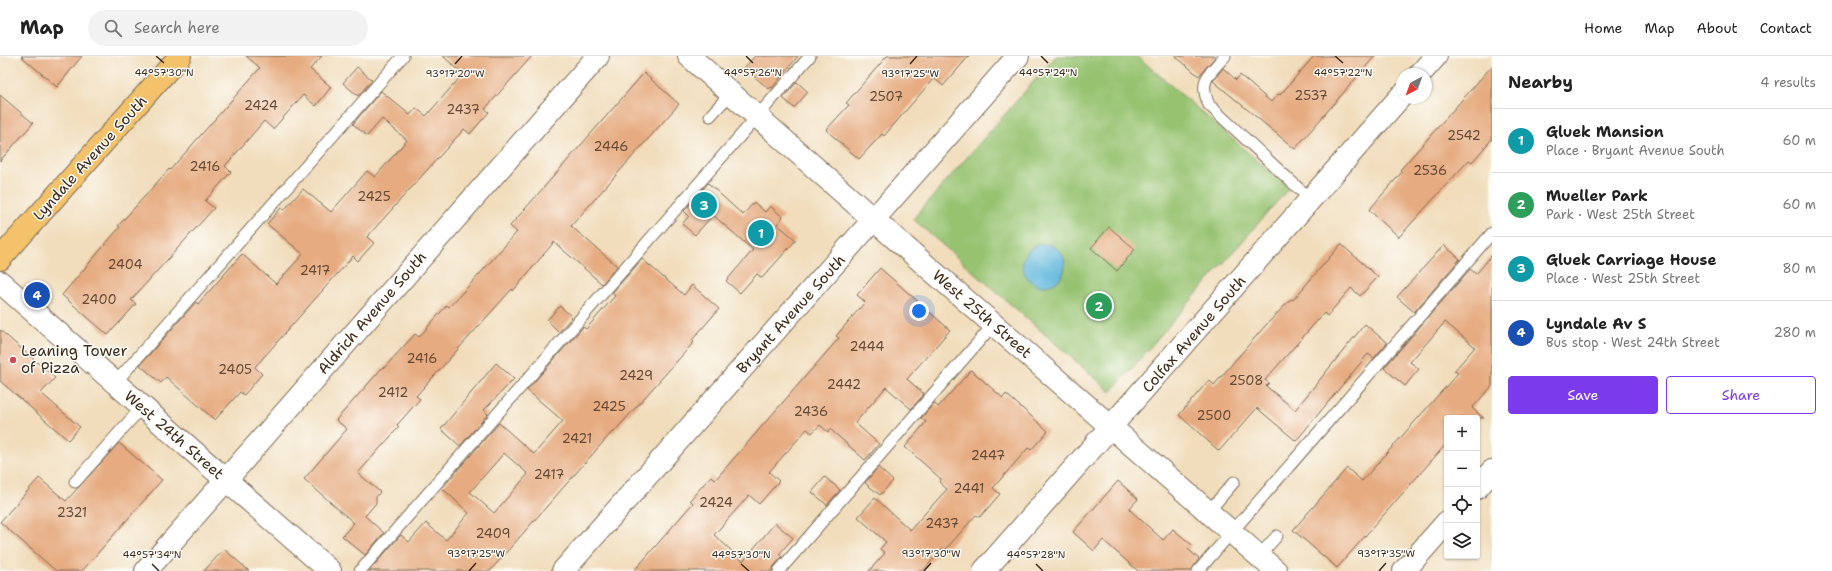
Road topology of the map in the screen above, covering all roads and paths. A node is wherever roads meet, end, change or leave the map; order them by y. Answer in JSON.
{"nodes":[{"id":1,"x":180,"y":56,"type":"edge"},
{"id":2,"x":403,"y":56,"type":"edge"},
{"id":3,"x":598,"y":56,"type":"edge"},
{"id":4,"x":689,"y":56,"type":"edge"},
{"id":5,"x":810,"y":56,"type":"edge"},
{"id":6,"x":1018,"y":56,"type":"edge"},
{"id":7,"x":1225,"y":56,"type":"edge"},
{"id":8,"x":1436,"y":56,"type":"edge"},
{"id":9,"x":1425,"y":68,"type":"edge"},
{"id":10,"x":731,"y":93,"type":"junction"},
{"id":11,"x":1396,"y":102,"type":"edge"},
{"id":12,"x":758,"y":115,"type":"junction"},
{"id":13,"x":710,"y":116,"type":"dead end"},
{"id":14,"x":1311,"y":200,"type":"junction"},
{"id":15,"x":874,"y":220,"type":"junction"},
{"id":16,"x":1492,"y":233,"type":"edge"},
{"id":17,"x":0,"y":259,"type":"edge"},
{"id":18,"x":0,"y":282,"type":"edge"},
{"id":19,"x":994,"y":324,"type":"junction"},
{"id":20,"x":115,"y":383,"type":"junction"},
{"id":21,"x":142,"y":407,"type":"junction"},
{"id":22,"x":1112,"y":427,"type":"junction"},
{"id":23,"x":1492,"y":471,"type":"edge"},
{"id":24,"x":225,"y":480,"type":"junction"},
{"id":25,"x":75,"y":482,"type":"dead end"},
{"id":26,"x":1234,"y":482,"type":"dead end"},
{"id":27,"x":1478,"y":487,"type":"edge"},
{"id":28,"x":1208,"y":512,"type":"junction"},
{"id":29,"x":1446,"y":523,"type":"edge"},
{"id":30,"x":1232,"y":532,"type":"junction"},
{"id":31,"x":1277,"y":536,"type":"dead end"},
{"id":32,"x":1259,"y":556,"type":"junction"},
{"id":33,"x":146,"y":571,"type":"edge"},
{"id":34,"x":330,"y":571,"type":"edge"},
{"id":35,"x":360,"y":571,"type":"edge"},
{"id":36,"x":563,"y":571,"type":"edge"},
{"id":37,"x":779,"y":571,"type":"edge"},
{"id":38,"x":984,"y":571,"type":"edge"},
{"id":39,"x":1198,"y":571,"type":"edge"},
{"id":40,"x":1276,"y":571,"type":"edge"},
{"id":41,"x":1404,"y":571,"type":"edge"}],
"edges":[{"from":1,"to":17,"type":"main road","name":"Lyndale Avenue South"},
{"from":2,"to":20,"type":"lane"},
{"from":3,"to":24,"type":"street","name":"Aldrich Avenue South"},
{"from":4,"to":10,"type":"street","name":"West 25th Street"},
{"from":5,"to":12,"type":"lane"},
{"from":6,"to":15,"type":"street","name":"Bryant Avenue South"},
{"from":7,"to":14,"type":"lane"},
{"from":8,"to":9,"type":"street"},
{"from":10,"to":12,"type":"street","name":"West 25th Street"},
{"from":10,"to":13,"type":"lane"},
{"from":11,"to":14,"type":"street","name":"Colfax Avenue South"},
{"from":12,"to":15,"type":"street","name":"West 25th Street"},
{"from":12,"to":35,"type":"lane"},
{"from":14,"to":22,"type":"street","name":"Colfax Avenue South"},
{"from":15,"to":19,"type":"street","name":"West 25th Street"},
{"from":15,"to":36,"type":"street","name":"Bryant Avenue South"},
{"from":16,"to":30,"type":"lane"},
{"from":18,"to":20,"type":"street","name":"West 24th Street"},
{"from":19,"to":22,"type":"street","name":"West 25th Street"},
{"from":19,"to":37,"type":"lane"},
{"from":20,"to":21,"type":"street","name":"West 24th Street"},
{"from":21,"to":24,"type":"street","name":"West 24th Street"},
{"from":21,"to":25,"type":"lane"},
{"from":22,"to":28,"type":"street","name":"West 25th Street"},
{"from":22,"to":38,"type":"street","name":"Colfax Avenue South"},
{"from":23,"to":27,"type":"street"},
{"from":24,"to":33,"type":"street","name":"Aldrich Avenue South"},
{"from":24,"to":34,"type":"street","name":"West 24th Street"},
{"from":26,"to":28,"type":"lane"},
{"from":28,"to":30,"type":"street","name":"West 25th Street"},
{"from":29,"to":41,"type":"street"},
{"from":30,"to":32,"type":"street","name":"West 25th Street"},
{"from":30,"to":39,"type":"lane"},
{"from":31,"to":32,"type":"lane"},
{"from":32,"to":40,"type":"street","name":"West 25th Street"}]}
